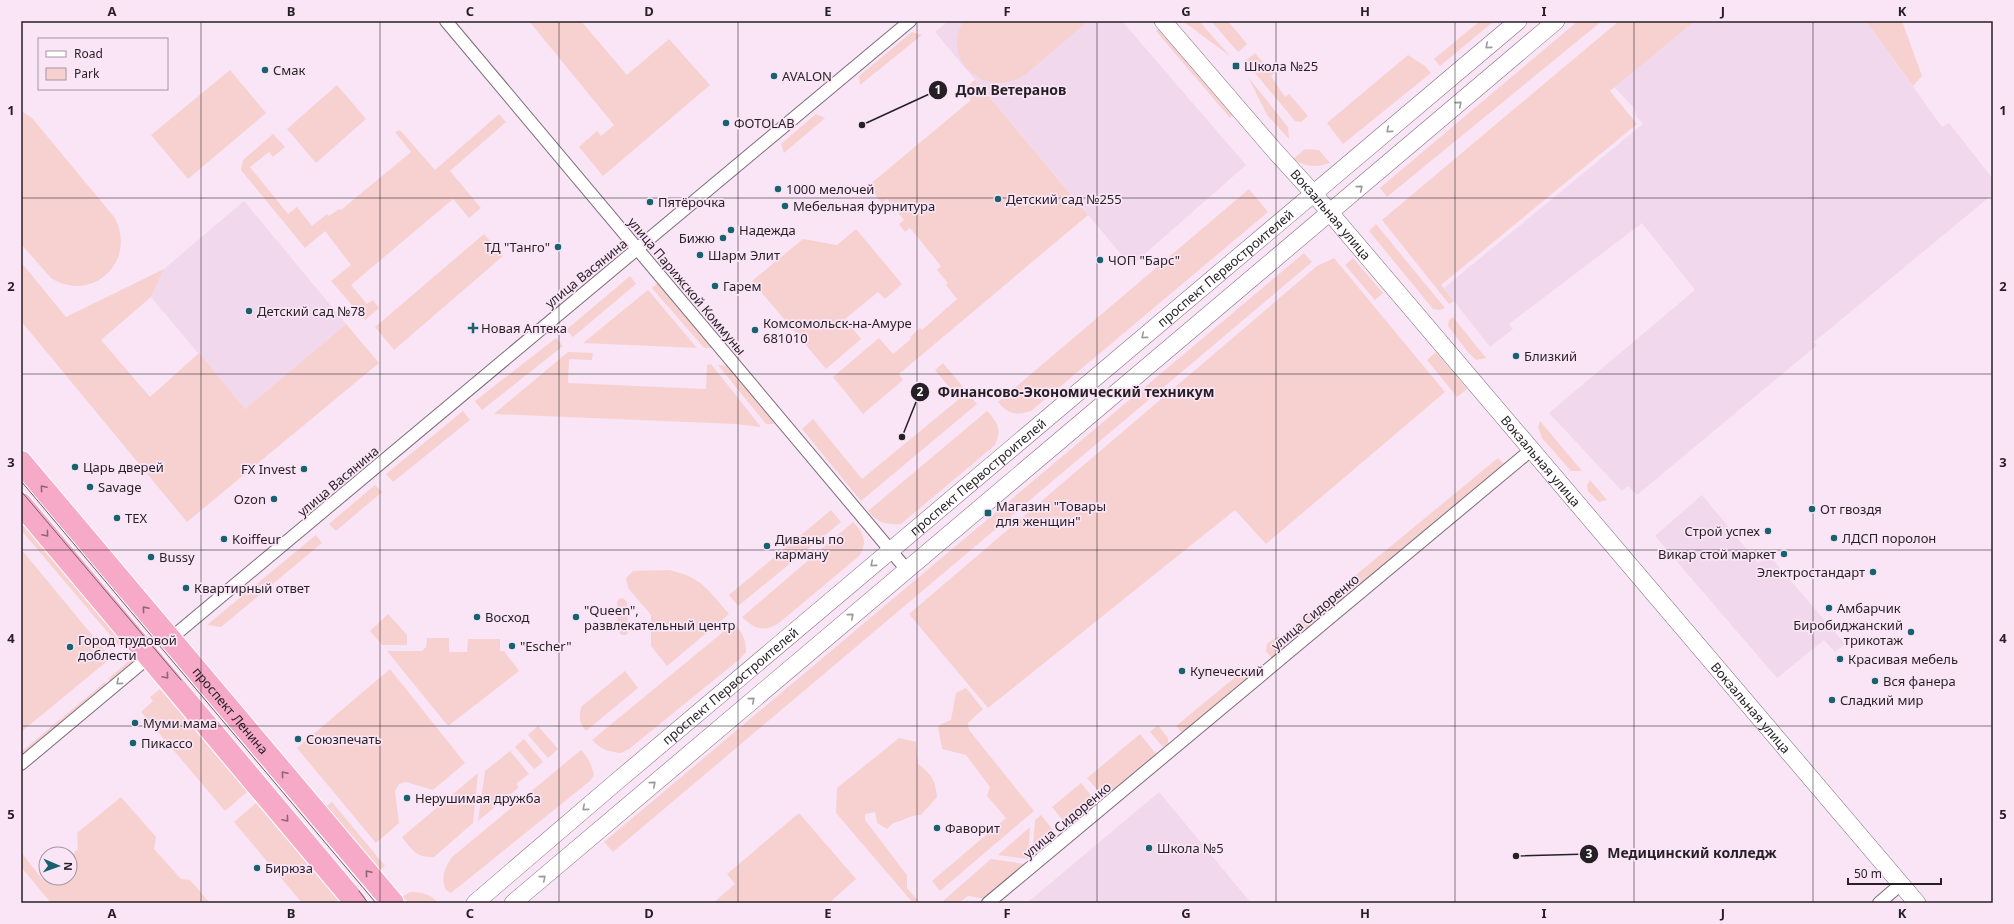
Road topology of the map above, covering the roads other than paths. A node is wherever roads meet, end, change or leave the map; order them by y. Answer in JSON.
{"nodes":[{"id":1,"x":446,"y":21,"type":"edge"},
{"id":2,"x":910,"y":21,"type":"edge"},
{"id":3,"x":1163,"y":21,"type":"edge"},
{"id":4,"x":1518,"y":21,"type":"edge"},
{"id":5,"x":1556,"y":21,"type":"edge"},
{"id":6,"x":1314,"y":194,"type":"junction"},
{"id":7,"x":1330,"y":213,"type":"junction"},
{"id":8,"x":637,"y":249,"type":"junction"},
{"id":9,"x":1531,"y":450,"type":"junction"},
{"id":10,"x":21,"y":462,"type":"edge"},
{"id":11,"x":21,"y":504,"type":"edge"},
{"id":12,"x":890,"y":550,"type":"junction"},
{"id":13,"x":907,"y":570,"type":"junction"},
{"id":14,"x":170,"y":639,"type":"junction"},
{"id":15,"x":149,"y":657,"type":"junction"},
{"id":16,"x":21,"y":764,"type":"edge"},
{"id":17,"x":615,"y":782,"type":"junction"},
{"id":18,"x":631,"y":802,"type":"junction"},
{"id":19,"x":1901,"y":884,"type":"junction"},
{"id":20,"x":356,"y":903,"type":"edge"},
{"id":21,"x":393,"y":903,"type":"edge"},
{"id":22,"x":475,"y":903,"type":"edge"},
{"id":23,"x":514,"y":903,"type":"edge"},
{"id":24,"x":988,"y":903,"type":"edge"},
{"id":25,"x":1879,"y":903,"type":"edge"},
{"id":26,"x":1917,"y":903,"type":"edge"}],
"edges":[{"from":1,"to":8,"type":"street","name":"улица Парижской Коммуны"},
{"from":2,"to":8,"type":"street","name":"улица Васянина"},
{"from":3,"to":6,"type":"main road","name":"Вокзальная улица"},
{"from":4,"to":6,"type":"main road","name":"проспект Первостроителей","one_way":true},
{"from":7,"to":5,"type":"main road","name":"проспект Первостроителей","one_way":true},
{"from":6,"to":7,"type":"main road","name":"Вокзальная улица"},
{"from":6,"to":12,"type":"main road","name":"проспект Первостроителей","one_way":true},
{"from":7,"to":9,"type":"main road","name":"Вокзальная улица"},
{"from":7,"to":13,"type":"main road","name":"проспект Первостроителей"},
{"from":8,"to":12,"type":"street","name":"улица Парижской Коммуны"},
{"from":8,"to":14,"type":"street","name":"улица Васянина"},
{"from":9,"to":19,"type":"main road","name":"Вокзальная улица"},
{"from":9,"to":24,"type":"street","name":"улица Сидоренко"},
{"from":14,"to":10,"type":"highway","name":"проспект Ленина","one_way":true},
{"from":11,"to":15,"type":"highway","one_way":true},
{"from":12,"to":13,"type":"street","name":"улица Парижской Коммуны"},
{"from":12,"to":17,"type":"main road","name":"проспект Первостроителей","one_way":true},
{"from":18,"to":13,"type":"main road","name":"проспект Первостроителей","one_way":true},
{"from":14,"to":15,"type":"highway"},
{"from":21,"to":14,"type":"highway","name":"проспект Ленина","one_way":true},
{"from":15,"to":16,"type":"street","one_way":true},
{"from":15,"to":20,"type":"highway","one_way":true},
{"from":17,"to":18,"type":"main road"},
{"from":17,"to":22,"type":"main road","name":"проспект Первостроителей","one_way":true},
{"from":23,"to":18,"type":"main road","name":"проспект Первостроителей","one_way":true},
{"from":19,"to":25,"type":"street"},
{"from":19,"to":26,"type":"main road","name":"Вокзальная улица"}]}
